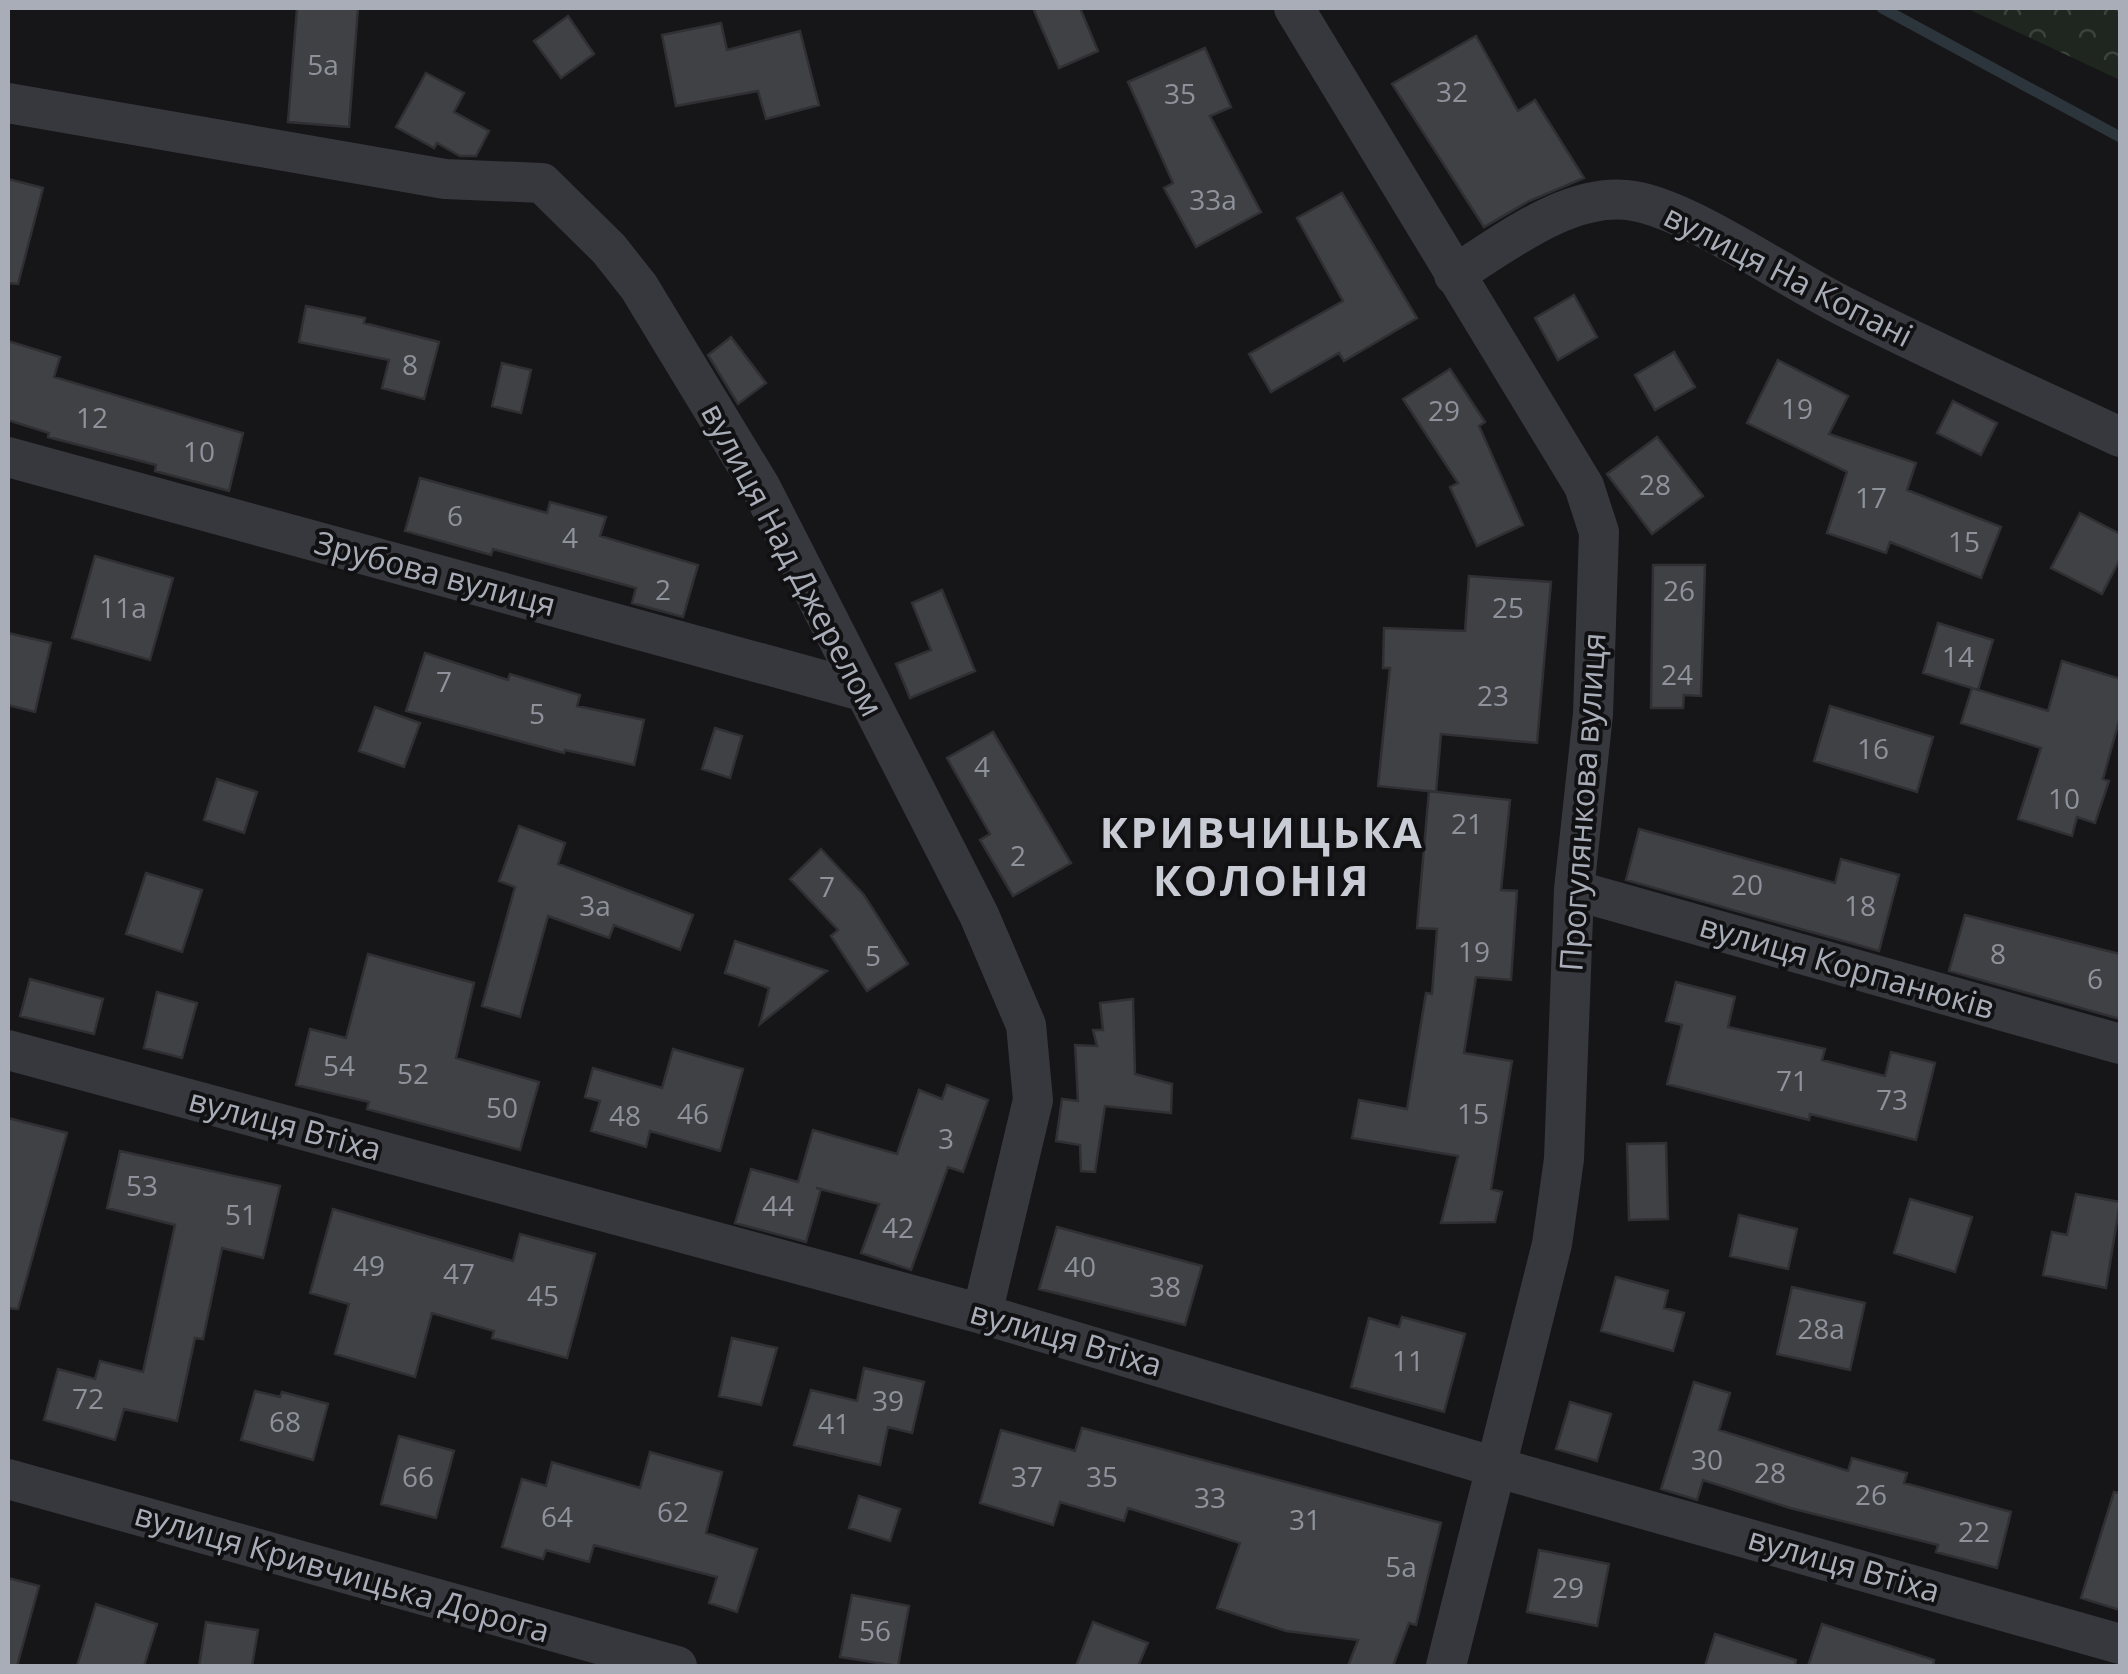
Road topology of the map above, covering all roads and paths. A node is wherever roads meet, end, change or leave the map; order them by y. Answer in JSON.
{"nodes":[{"id":1,"x":1294,"y":8,"type":"edge"},
{"id":2,"x":8,"y":102,"type":"edge"},
{"id":3,"x":1454,"y":275,"type":"junction"},
{"id":4,"x":2120,"y":437,"type":"edge"},
{"id":5,"x":8,"y":456,"type":"edge"},
{"id":6,"x":862,"y":690,"type":"junction"},
{"id":7,"x":1574,"y":890,"type":"junction"},
{"id":8,"x":2120,"y":1044,"type":"edge"},
{"id":9,"x":8,"y":1050,"type":"edge"},
{"id":10,"x":982,"y":1314,"type":"junction"},
{"id":11,"x":1495,"y":1466,"type":"junction"},
{"id":12,"x":8,"y":1478,"type":"edge"},
{"id":13,"x":2120,"y":1644,"type":"edge"},
{"id":14,"x":677,"y":1666,"type":"edge"},
{"id":15,"x":1446,"y":1666,"type":"edge"}],
"edges":[{"from":1,"to":3,"type":"street","name":"Прогулянкова вулиця"},
{"from":2,"to":6,"type":"street","name":"вулиця Над Джерелом"},
{"from":3,"to":4,"type":"street","name":"вулиця На Копані"},
{"from":3,"to":7,"type":"street","name":"Прогулянкова вулиця"},
{"from":5,"to":6,"type":"street","name":"Зрубова вулиця"},
{"from":6,"to":10,"type":"street","name":"вулиця Над Джерелом"},
{"from":7,"to":8,"type":"street","name":"вулиця Корпанюків"},
{"from":7,"to":11,"type":"street","name":"Прогулянкова вулиця"},
{"from":9,"to":10,"type":"street","name":"вулиця Втіха"},
{"from":10,"to":11,"type":"street","name":"вулиця Втіха"},
{"from":11,"to":13,"type":"street","name":"вулиця Втіха"},
{"from":11,"to":15,"type":"street","name":"Прогулянкова вулиця"},
{"from":12,"to":14,"type":"street","name":"вулиця Кривчицька Дорога"}]}
